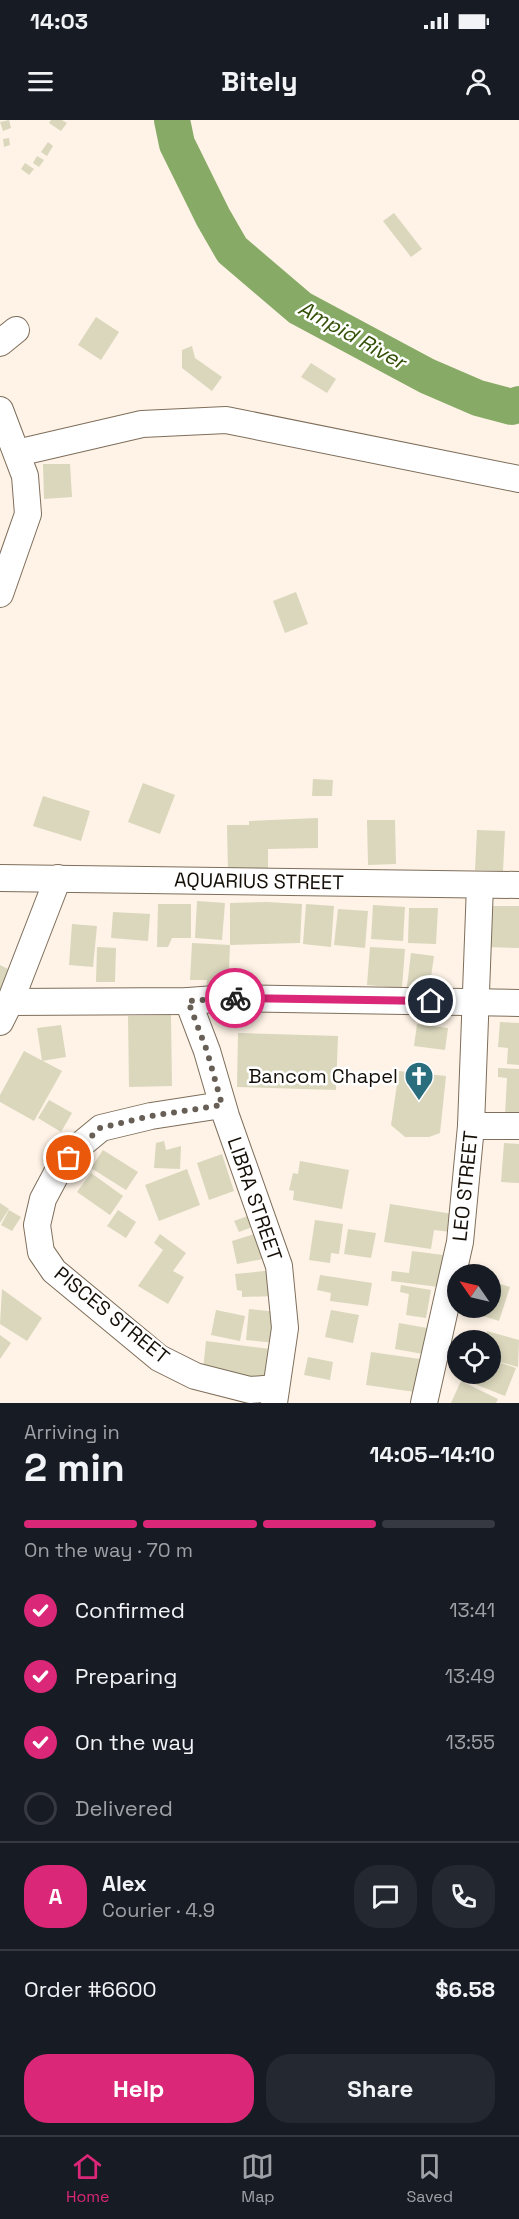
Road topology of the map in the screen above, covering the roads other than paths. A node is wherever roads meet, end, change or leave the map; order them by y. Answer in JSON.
{"nodes":[{"id":1,"x":0,"y":410,"type":"edge"},
{"id":2,"x":17,"y":453,"type":"junction"},
{"id":3,"x":519,"y":479,"type":"edge"},
{"id":4,"x":0,"y":594,"type":"edge"},
{"id":5,"x":0,"y":878,"type":"edge"},
{"id":6,"x":58,"y":878,"type":"junction"},
{"id":7,"x":480,"y":885,"type":"junction"},
{"id":8,"x":519,"y":885,"type":"edge"},
{"id":9,"x":188,"y":1001,"type":"junction"},
{"id":10,"x":476,"y":1002,"type":"junction"},
{"id":11,"x":519,"y":1003,"type":"edge"},
{"id":12,"x":5,"y":1012,"type":"edge"},
{"id":13,"x":222,"y":1105,"type":"junction"},
{"id":14,"x":471,"y":1126,"type":"junction"},
{"id":15,"x":519,"y":1126,"type":"edge"},
{"id":16,"x":275,"y":1395,"type":"edge"},
{"id":17,"x":424,"y":1403,"type":"edge"}],
"edges":[{"from":1,"to":2,"type":"street"},
{"from":2,"to":3,"type":"street"},
{"from":2,"to":4,"type":"street"},
{"from":5,"to":6,"type":"street","name":"AQUARIUS STREET"},
{"from":6,"to":7,"type":"street","name":"AQUARIUS STREET"},
{"from":6,"to":12,"type":"street"},
{"from":7,"to":8,"type":"street","name":"AQUARIUS STREET"},
{"from":7,"to":10,"type":"street","name":"LEO STREET"},
{"from":9,"to":10,"type":"street"},
{"from":9,"to":12,"type":"street"},
{"from":9,"to":13,"type":"street","name":"LIBRA STREET"},
{"from":10,"to":11,"type":"street"},
{"from":10,"to":14,"type":"street","name":"LEO STREET"},
{"from":13,"to":16,"type":"street","name":"LIBRA STREET"},
{"from":13,"to":16,"type":"street","name":"PISCES STREET"},
{"from":14,"to":15,"type":"street"},
{"from":14,"to":17,"type":"street","name":"LEO STREET"}]}
